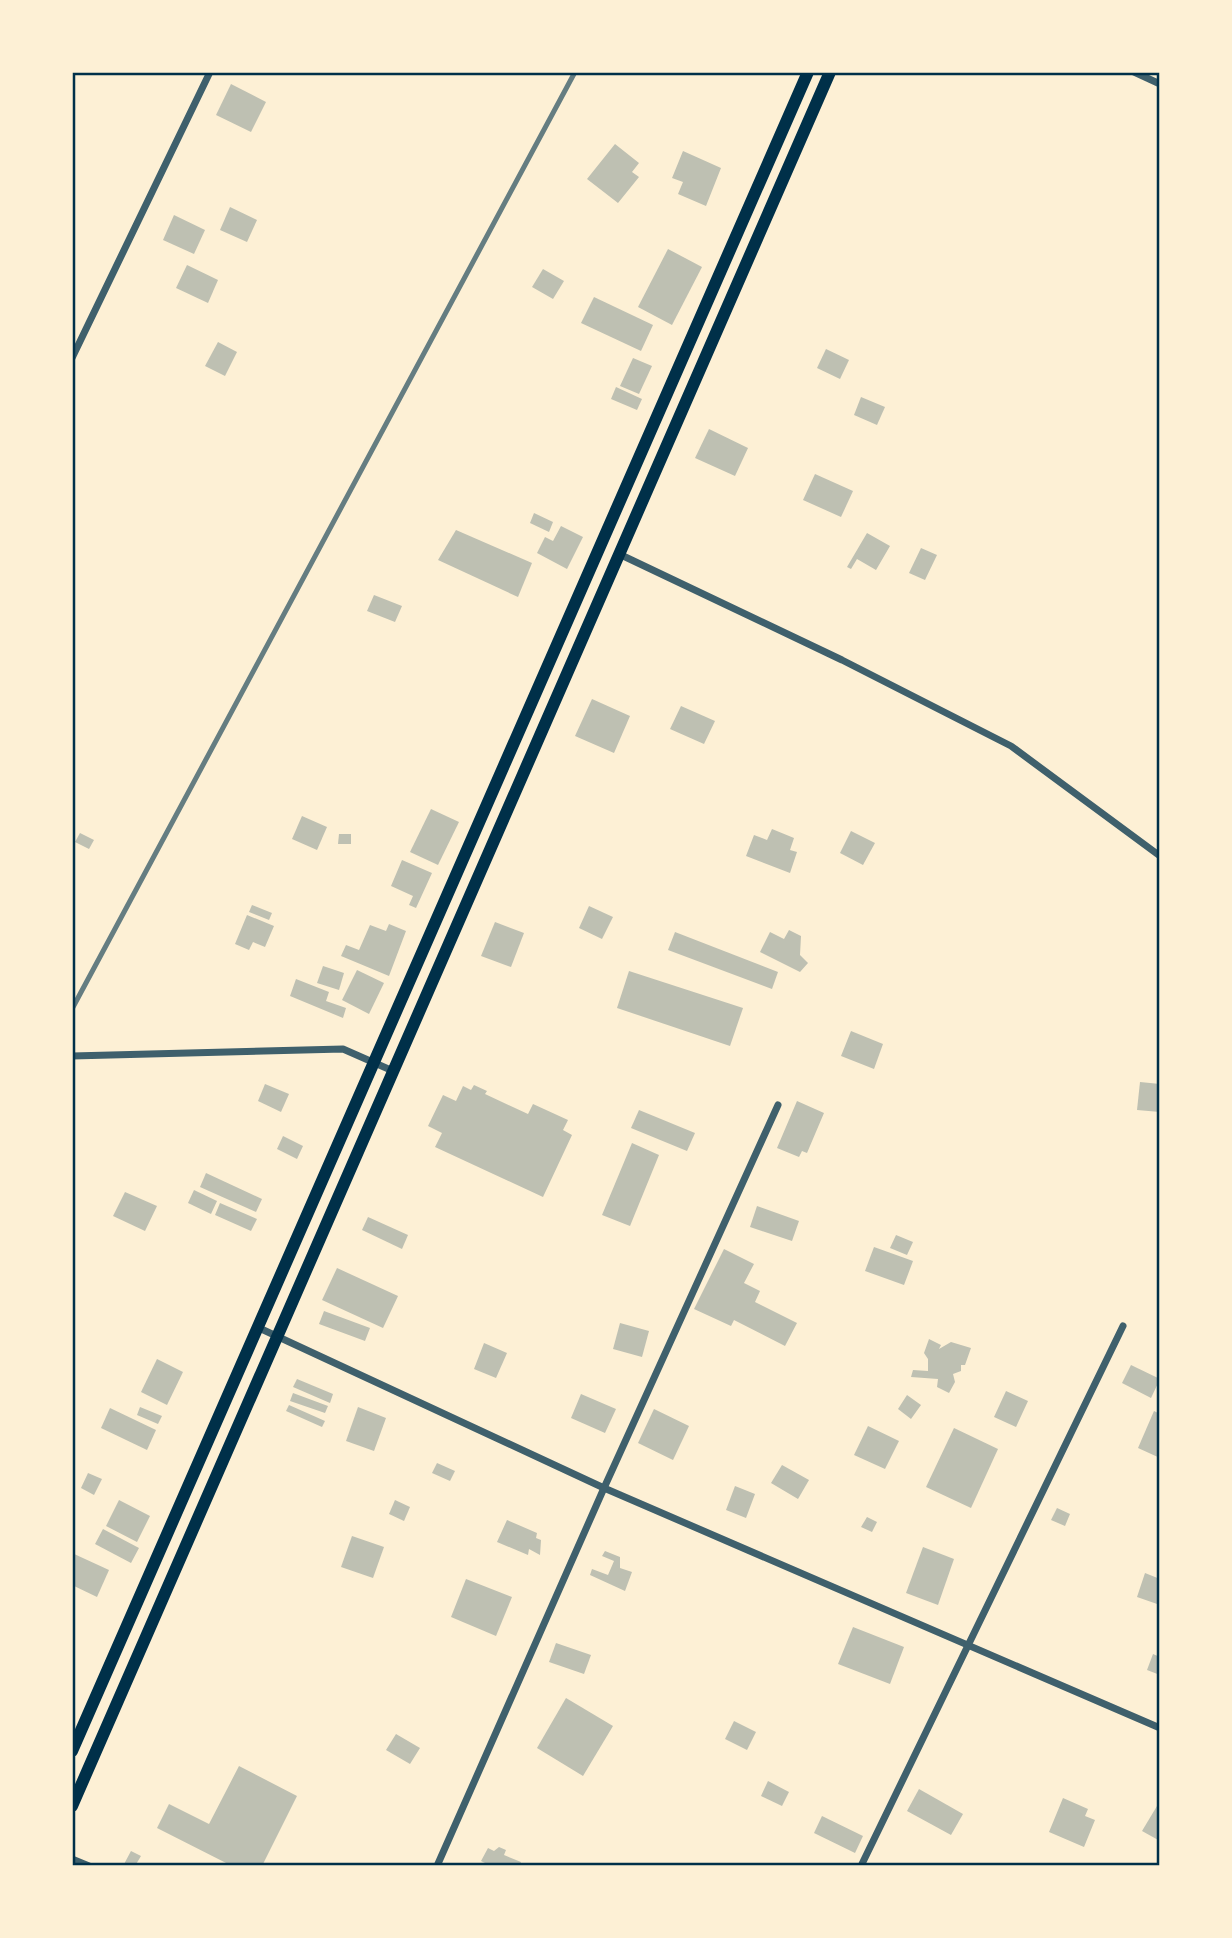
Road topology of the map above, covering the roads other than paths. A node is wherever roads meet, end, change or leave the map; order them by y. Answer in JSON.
{"nodes":[{"id":1,"x":210,"y":72,"type":"edge"},
{"id":2,"x":808,"y":72,"type":"edge"},
{"id":3,"x":830,"y":72,"type":"edge"},
{"id":4,"x":1134,"y":72,"type":"edge"},
{"id":5,"x":1160,"y":83,"type":"edge"},
{"id":6,"x":72,"y":358,"type":"edge"},
{"id":7,"x":618,"y":554,"type":"junction"},
{"id":8,"x":1160,"y":856,"type":"edge"},
{"id":9,"x":72,"y":1056,"type":"edge"},
{"id":10,"x":372,"y":1062,"type":"junction"},
{"id":11,"x":393,"y":1071,"type":"junction"},
{"id":12,"x":778,"y":1105,"type":"dead end"},
{"id":13,"x":1124,"y":1326,"type":"dead end"},
{"id":14,"x":257,"y":1327,"type":"junction"},
{"id":15,"x":277,"y":1336,"type":"junction"},
{"id":16,"x":604,"y":1488,"type":"junction"},
{"id":17,"x":968,"y":1644,"type":"junction"},
{"id":18,"x":1160,"y":1728,"type":"edge"},
{"id":19,"x":72,"y":1751,"type":"edge"},
{"id":20,"x":72,"y":1805,"type":"edge"},
{"id":21,"x":72,"y":1859,"type":"edge"},
{"id":22,"x":89,"y":1866,"type":"edge"},
{"id":23,"x":437,"y":1866,"type":"edge"},
{"id":24,"x":861,"y":1866,"type":"edge"}],
"edges":[{"from":1,"to":6,"type":"street"},
{"from":2,"to":10,"type":"highway"},
{"from":3,"to":7,"type":"highway"},
{"from":4,"to":5,"type":"street"},
{"from":7,"to":8,"type":"street"},
{"from":7,"to":11,"type":"highway"},
{"from":9,"to":10,"type":"street"},
{"from":10,"to":11,"type":"street"},
{"from":10,"to":14,"type":"highway"},
{"from":11,"to":15,"type":"highway"},
{"from":12,"to":16,"type":"street"},
{"from":13,"to":17,"type":"street"},
{"from":14,"to":15,"type":"street"},
{"from":14,"to":19,"type":"highway"},
{"from":15,"to":16,"type":"street"},
{"from":15,"to":20,"type":"highway"},
{"from":16,"to":17,"type":"street"},
{"from":16,"to":23,"type":"street"},
{"from":17,"to":18,"type":"street"},
{"from":17,"to":24,"type":"street"},
{"from":21,"to":22,"type":"street"}]}
